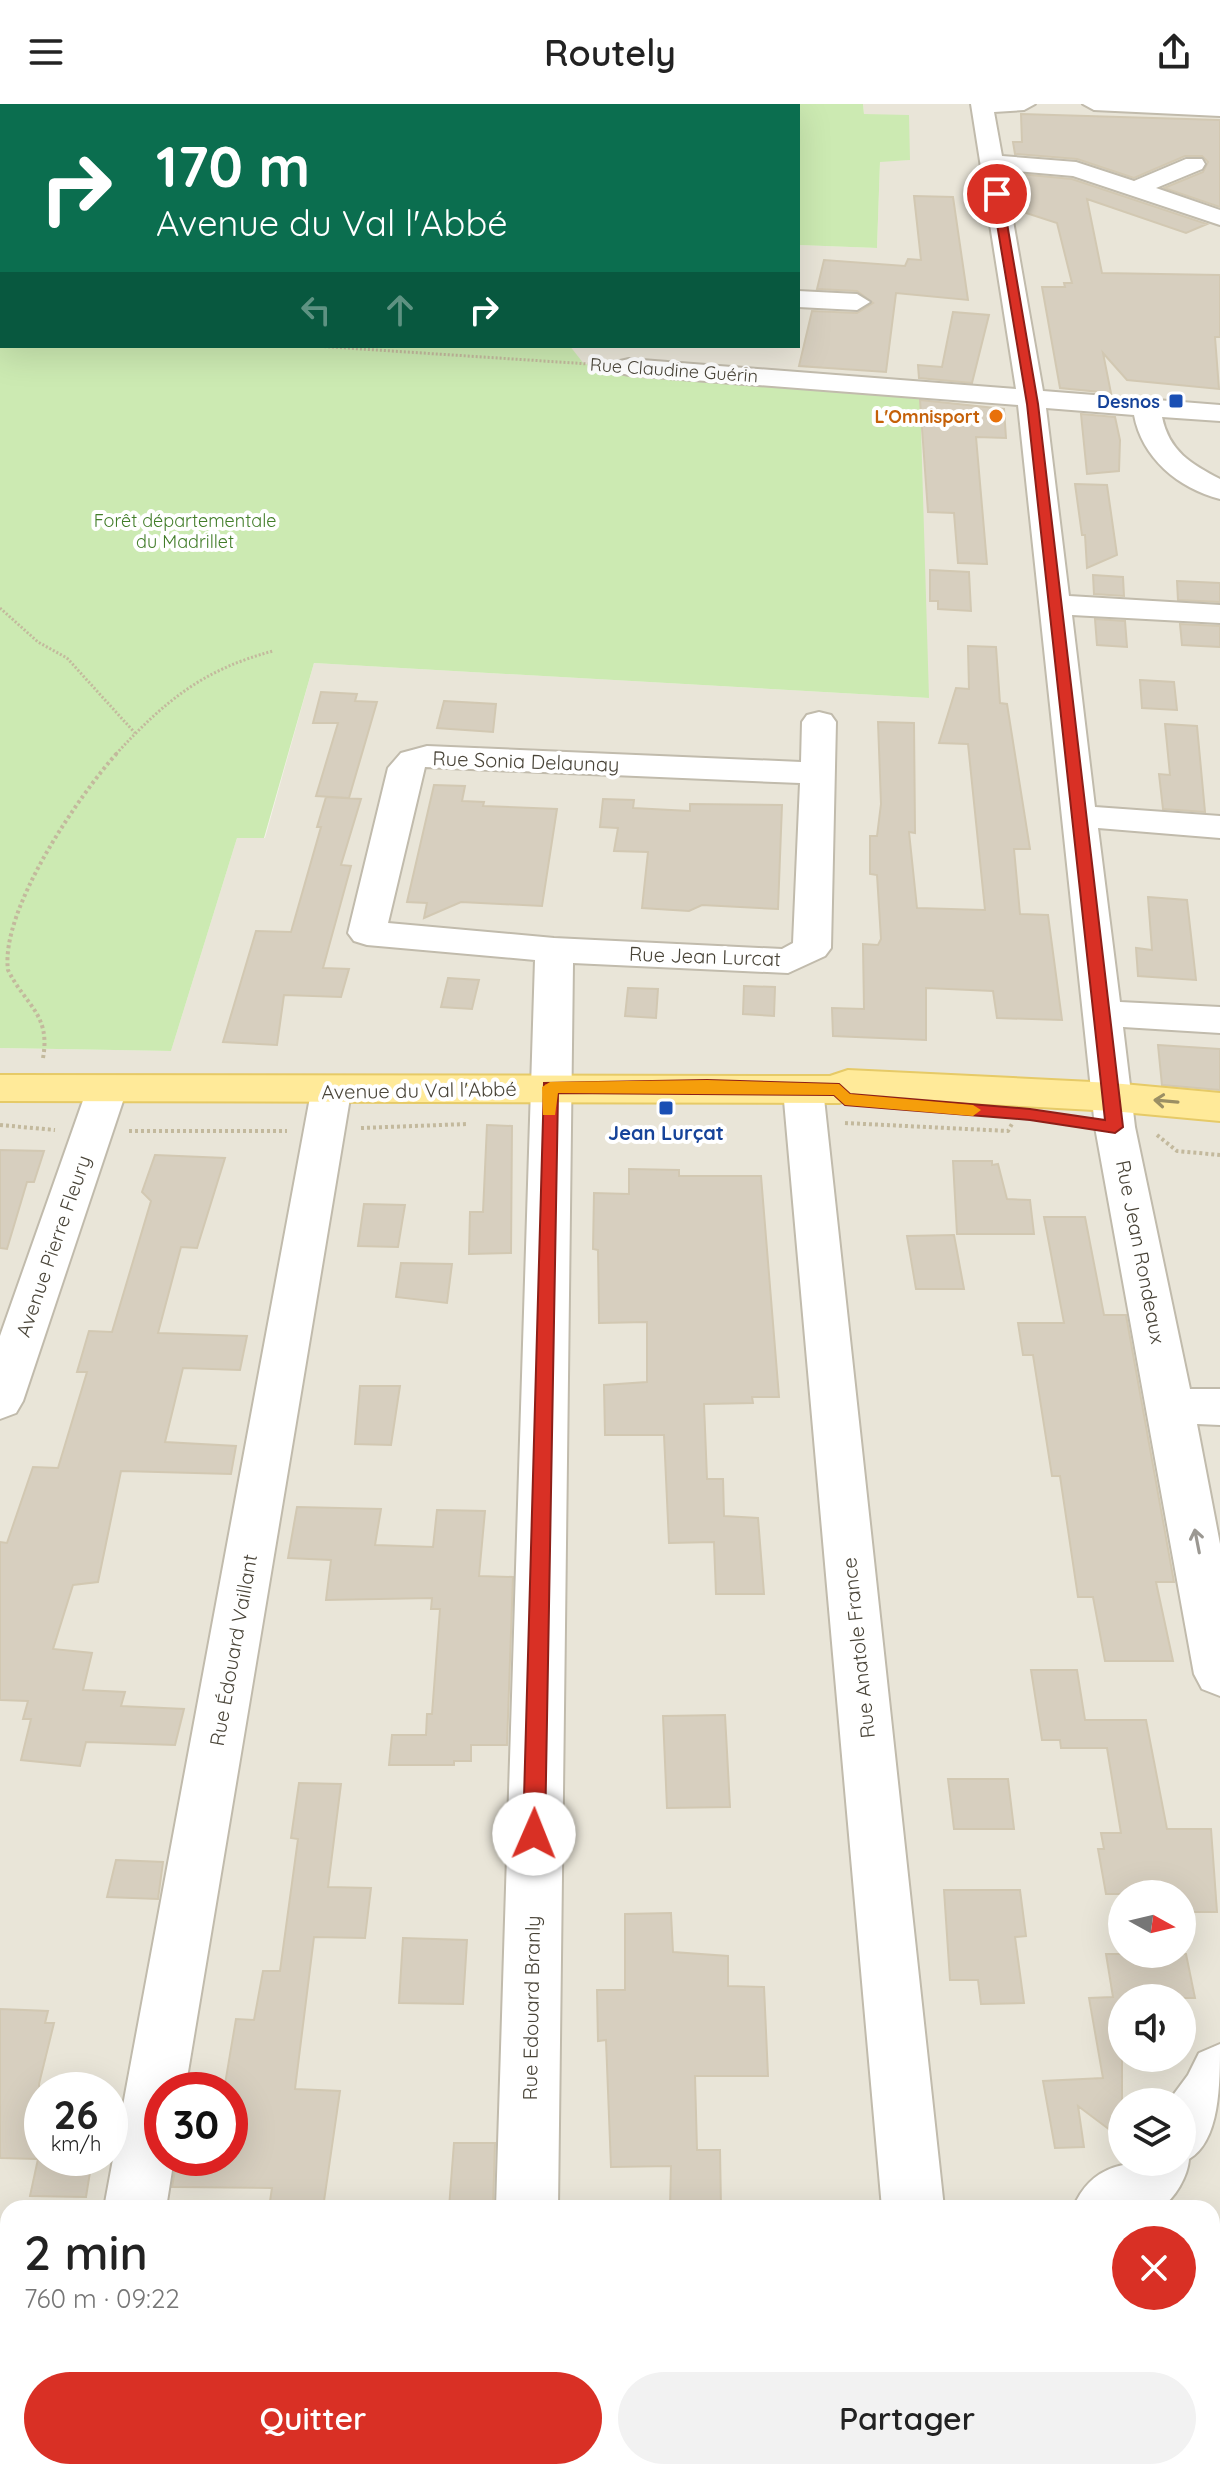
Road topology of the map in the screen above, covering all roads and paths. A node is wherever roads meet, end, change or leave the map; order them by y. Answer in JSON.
{"nodes":[{"id":1,"x":1024,"y":104,"type":"edge"},
{"id":2,"x":1094,"y":104,"type":"edge"},
{"id":3,"x":982,"y":105,"type":"edge"},
{"id":4,"x":1220,"y":109,"type":"edge"},
{"id":5,"x":992,"y":162,"type":"junction"},
{"id":6,"x":1194,"y":164,"type":"dead end"},
{"id":7,"x":1134,"y":189,"type":"junction"},
{"id":8,"x":1220,"y":218,"type":"edge"},
{"id":9,"x":800,"y":299,"type":"edge"},
{"id":10,"x":857,"y":302,"type":"dead end"},
{"id":11,"x":346,"y":348,"type":"edge"},
{"id":12,"x":667,"y":348,"type":"edge"},
{"id":13,"x":629,"y":367,"type":"joint"},
{"id":14,"x":681,"y":371,"type":"junction"},
{"id":15,"x":1031,"y":399,"type":"junction"},
{"id":16,"x":1147,"y":408,"type":"junction"},
{"id":17,"x":1220,"y":413,"type":"edge"},
{"id":18,"x":1220,"y":490,"type":"edge"},
{"id":19,"x":1055,"y":605,"type":"junction"},
{"id":20,"x":0,"y":608,"type":"edge"},
{"id":21,"x":1220,"y":614,"type":"edge"},
{"id":22,"x":273,"y":651,"type":"dead end"},
{"id":23,"x":819,"y":722,"type":"dead end"},
{"id":24,"x":135,"y":733,"type":"junction"},
{"id":25,"x":817,"y":773,"type":"junction"},
{"id":26,"x":1080,"y":816,"type":"junction"},
{"id":27,"x":1220,"y":827,"type":"edge"},
{"id":28,"x":8,"y":918,"type":"dead end"},
{"id":29,"x":1,"y":942,"type":"edge"},
{"id":30,"x":554,"y":950,"type":"junction"},
{"id":31,"x":1103,"y":1013,"type":"junction"},
{"id":32,"x":1220,"y":1020,"type":"edge"},
{"id":33,"x":43,"y":1063,"type":"dead end"},
{"id":34,"x":550,"y":1087,"type":"junction"},
{"id":35,"x":0,"y":1088,"type":"edge"},
{"id":36,"x":106,"y":1092,"type":"junction"},
{"id":37,"x":331,"y":1092,"type":"junction"},
{"id":38,"x":824,"y":1100,"type":"junction"},
{"id":39,"x":1220,"y":1107,"type":"edge"},
{"id":40,"x":1017,"y":1114,"type":"junction"},
{"id":41,"x":1127,"y":1118,"type":"junction"},
{"id":42,"x":0,"y":1125,"type":"edge"},
{"id":43,"x":57,"y":1130,"type":"dead end"},
{"id":44,"x":123,"y":1131,"type":"dead end"},
{"id":45,"x":289,"y":1131,"type":"dead end"},
{"id":46,"x":1220,"y":1134,"type":"edge"},
{"id":47,"x":1220,"y":1155,"type":"edge"},
{"id":48,"x":0,"y":1401,"type":"edge"},
{"id":49,"x":1171,"y":1406,"type":"junction"},
{"id":50,"x":1220,"y":1407,"type":"edge"},
{"id":51,"x":1213,"y":1589,"type":"edge"},
{"id":52,"x":1220,"y":1674,"type":"edge"},
{"id":53,"x":1150,"y":2176,"type":"edge"},
{"id":54,"x":136,"y":2200,"type":"edge"},
{"id":55,"x":527,"y":2200,"type":"edge"},
{"id":56,"x":912,"y":2200,"type":"edge"},
{"id":57,"x":1117,"y":2200,"type":"edge"}],
"edges":[{"from":1,"to":3,"type":"street"},
{"from":2,"to":4,"type":"street"},
{"from":3,"to":5,"type":"street","name":"Rue Jean Rondeaux"},
{"from":5,"to":7,"type":"street"},
{"from":5,"to":15,"type":"street","name":"Rue Jean Rondeaux"},
{"from":6,"to":7,"type":"street"},
{"from":7,"to":8,"type":"street"},
{"from":9,"to":10,"type":"street"},
{"from":11,"to":13,"type":"path","name":"Rue Claudine Guérin"},
{"from":12,"to":14,"type":"street"},
{"from":13,"to":14,"type":"street","name":"Rue Claudine Guérin"},
{"from":14,"to":15,"type":"street","name":"Rue Claudine Guérin"},
{"from":15,"to":16,"type":"street","name":"Rue Claudine Guérin"},
{"from":15,"to":19,"type":"street","name":"Rue Jean Rondeaux"},
{"from":16,"to":17,"type":"street","name":"Rue Claudine Guérin"},
{"from":16,"to":18,"type":"street"},
{"from":19,"to":21,"type":"street"},
{"from":19,"to":26,"type":"street","name":"Rue Jean Rondeaux"},
{"from":20,"to":24,"type":"path"},
{"from":22,"to":24,"type":"path"},
{"from":23,"to":25,"type":"street","name":"Rue Jean Lurcat"},
{"from":24,"to":28,"type":"path"},
{"from":25,"to":30,"type":"street","name":"Rue Jean Lurcat"},
{"from":25,"to":30,"type":"street","name":"Rue Sonia Delaunay"},
{"from":26,"to":27,"type":"street"},
{"from":26,"to":31,"type":"street","name":"Rue Jean Rondeaux"},
{"from":29,"to":33,"type":"path"},
{"from":30,"to":34,"type":"street"},
{"from":31,"to":32,"type":"street"},
{"from":31,"to":41,"type":"street","name":"Rue Jean Rondeaux"},
{"from":34,"to":37,"type":"main road","name":"Avenue du Val l'Abbé"},
{"from":34,"to":38,"type":"main road","name":"Avenue du Val l'Abbé"},
{"from":34,"to":55,"type":"street","name":"Rue Edouard Branly"},
{"from":35,"to":36,"type":"main road","name":"Avenue du Val l'Abbé"},
{"from":36,"to":37,"type":"main road","name":"Avenue du Val l'Abbé"},
{"from":36,"to":48,"type":"street","name":"Avenue Pierre Fleury"},
{"from":37,"to":54,"type":"street","name":"Rue Édouard Vaillant"},
{"from":38,"to":40,"type":"main road","name":"Avenue du Val l'Abbé"},
{"from":38,"to":40,"type":"path"},
{"from":38,"to":41,"type":"main road","name":"Avenue du Val l'Abbé"},
{"from":38,"to":56,"type":"street","name":"Rue Anatole France"},
{"from":39,"to":41,"type":"main road","one_way":true},
{"from":40,"to":41,"type":"main road","name":"Avenue du Val l'Abbé"},
{"from":41,"to":46,"type":"main road"},
{"from":41,"to":47,"type":"path"},
{"from":41,"to":49,"type":"street","name":"Rue Jean Rondeaux"},
{"from":42,"to":43,"type":"path"},
{"from":44,"to":45,"type":"path"},
{"from":49,"to":50,"type":"street"},
{"from":51,"to":49,"type":"street","name":"Rue Jean Rondeaux","one_way":true},
{"from":51,"to":52,"type":"street","name":"Rue Jean Rondeaux"},
{"from":53,"to":57,"type":"street"}]}
